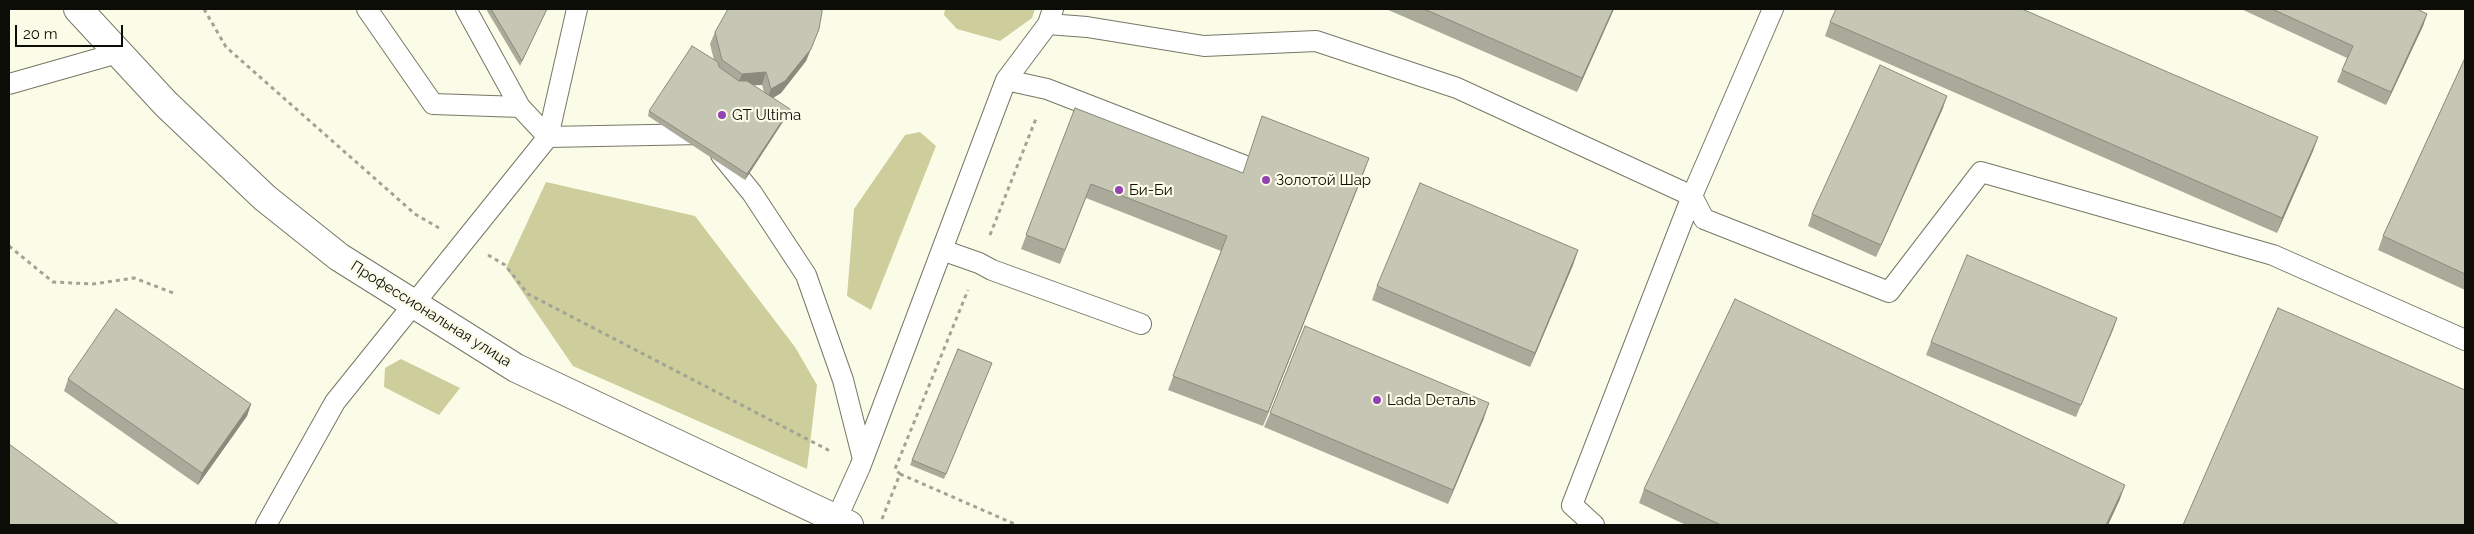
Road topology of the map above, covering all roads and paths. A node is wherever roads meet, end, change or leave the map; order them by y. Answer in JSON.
{"nodes":[{"id":1,"x":78,"y":9,"type":"edge"},
{"id":2,"x":204,"y":9,"type":"edge"},
{"id":3,"x":367,"y":9,"type":"edge"},
{"id":4,"x":466,"y":9,"type":"edge"},
{"id":5,"x":577,"y":9,"type":"edge"},
{"id":6,"x":1773,"y":9,"type":"edge"},
{"id":7,"x":1050,"y":16,"type":"edge"},
{"id":8,"x":118,"y":53,"type":"junction"},
{"id":9,"x":1006,"y":80,"type":"junction"},
{"id":10,"x":9,"y":84,"type":"edge"},
{"id":11,"x":1047,"y":90,"type":"junction"},
{"id":12,"x":520,"y":107,"type":"junction"},
{"id":13,"x":548,"y":137,"type":"junction"},
{"id":14,"x":1243,"y":165,"type":"dead end"},
{"id":15,"x":1692,"y":196,"type":"junction"},
{"id":16,"x":464,"y":241,"type":"junction"},
{"id":17,"x":9,"y":246,"type":"edge"},
{"id":18,"x":942,"y":250,"type":"junction"},
{"id":19,"x":979,"y":263,"type":"junction"},
{"id":20,"x":176,"y":294,"type":"dead end"},
{"id":21,"x":412,"y":304,"type":"junction"},
{"id":22,"x":1141,"y":324,"type":"dead end"},
{"id":23,"x":2465,"y":340,"type":"edge"},
{"id":24,"x":862,"y":463,"type":"junction"},
{"id":25,"x":895,"y":469,"type":"junction"},
{"id":26,"x":900,"y":474,"type":"junction"},
{"id":27,"x":842,"y":523,"type":"edge"},
{"id":28,"x":266,"y":525,"type":"edge"},
{"id":29,"x":879,"y":525,"type":"edge"},
{"id":30,"x":1018,"y":525,"type":"edge"},
{"id":31,"x":1594,"y":525,"type":"edge"}],
"edges":[{"from":1,"to":8,"type":"main road","name":"Профессиональная улица"},
{"from":2,"to":16,"type":"path"},
{"from":3,"to":12,"type":"lane"},
{"from":4,"to":12,"type":"lane"},
{"from":5,"to":13,"type":"lane"},
{"from":6,"to":15,"type":"lane"},
{"from":7,"to":9,"type":"lane"},
{"from":7,"to":15,"type":"lane"},
{"from":8,"to":10,"type":"lane"},
{"from":8,"to":21,"type":"main road","name":"Профессиональная улица"},
{"from":9,"to":11,"type":"lane"},
{"from":9,"to":18,"type":"lane"},
{"from":11,"to":14,"type":"lane"},
{"from":11,"to":19,"type":"path"},
{"from":12,"to":13,"type":"lane"},
{"from":13,"to":16,"type":"lane"},
{"from":13,"to":24,"type":"lane"},
{"from":15,"to":23,"type":"lane"},
{"from":15,"to":31,"type":"lane"},
{"from":16,"to":21,"type":"lane"},
{"from":16,"to":24,"type":"path"},
{"from":17,"to":20,"type":"path"},
{"from":18,"to":19,"type":"lane"},
{"from":18,"to":24,"type":"lane"},
{"from":19,"to":22,"type":"lane"},
{"from":19,"to":25,"type":"path"},
{"from":21,"to":27,"type":"main road","name":"Профессиональная улица"},
{"from":21,"to":28,"type":"lane"},
{"from":24,"to":25,"type":"path"},
{"from":24,"to":27,"type":"lane"},
{"from":25,"to":26,"type":"path"},
{"from":26,"to":29,"type":"path"},
{"from":26,"to":30,"type":"path"}]}
